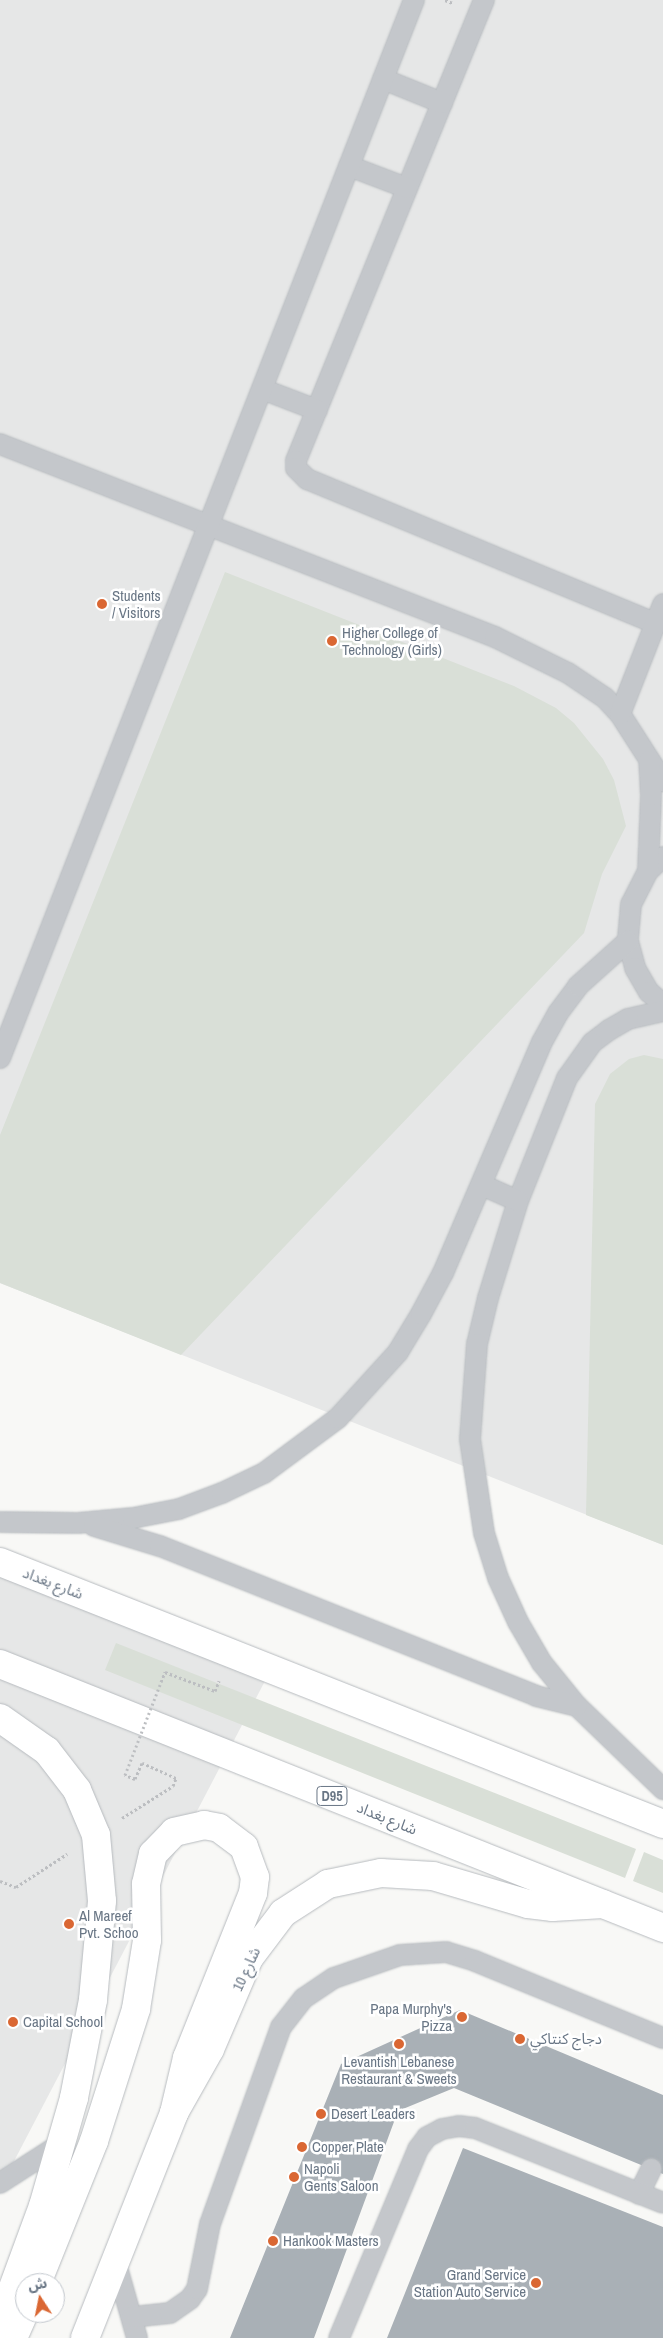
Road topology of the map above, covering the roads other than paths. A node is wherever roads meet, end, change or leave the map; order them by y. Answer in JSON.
{"nodes":[{"id":1,"x":414,"y":0,"type":"edge"},
{"id":2,"x":484,"y":0,"type":"edge"},
{"id":3,"x":383,"y":79,"type":"junction"},
{"id":4,"x":442,"y":103,"type":"junction"},
{"id":5,"x":349,"y":166,"type":"junction"},
{"id":6,"x":407,"y":188,"type":"junction"},
{"id":7,"x":262,"y":389,"type":"junction"},
{"id":8,"x":317,"y":410,"type":"junction"},
{"id":9,"x":0,"y":444,"type":"edge"},
{"id":10,"x":209,"y":526,"type":"junction"},
{"id":11,"x":663,"y":604,"type":"edge"},
{"id":12,"x":656,"y":623,"type":"junction"},
{"id":13,"x":620,"y":714,"type":"junction"},
{"id":14,"x":648,"y":757,"type":"junction"},
{"id":15,"x":663,"y":781,"type":"edge"},
{"id":16,"x":663,"y":856,"type":"edge"},
{"id":17,"x":648,"y":871,"type":"junction"},
{"id":18,"x":628,"y":941,"type":"junction"},
{"id":19,"x":663,"y":1004,"type":"edge"},
{"id":20,"x":663,"y":1011,"type":"edge"},
{"id":21,"x":0,"y":1058,"type":"edge"},
{"id":22,"x":482,"y":1185,"type":"junction"},
{"id":23,"x":518,"y":1201,"type":"junction"},
{"id":24,"x":0,"y":1522,"type":"edge"},
{"id":25,"x":78,"y":1523,"type":"junction"},
{"id":26,"x":0,"y":1562,"type":"edge"},
{"id":27,"x":0,"y":1664,"type":"edge"},
{"id":28,"x":577,"y":1706,"type":"junction"},
{"id":29,"x":0,"y":1718,"type":"edge"},
{"id":30,"x":663,"y":1789,"type":"edge"},
{"id":31,"x":663,"y":1824,"type":"edge"},
{"id":32,"x":603,"y":1904,"type":"junction"},
{"id":33,"x":663,"y":1928,"type":"edge"},
{"id":34,"x":663,"y":2038,"type":"edge"},
{"id":35,"x":174,"y":2113,"type":"junction"},
{"id":36,"x":62,"y":2143,"type":"junction"},
{"id":37,"x":651,"y":2169,"type":"dead end"},
{"id":38,"x":0,"y":2183,"type":"edge"},
{"id":39,"x":639,"y":2194,"type":"junction"},
{"id":40,"x":663,"y":2203,"type":"edge"},
{"id":41,"x":116,"y":2260,"type":"junction"},
{"id":42,"x":41,"y":2273,"type":"edge"},
{"id":43,"x":132,"y":2317,"type":"junction"},
{"id":44,"x":20,"y":2323,"type":"edge"},
{"id":45,"x":0,"y":2324,"type":"edge"},
{"id":46,"x":13,"y":2338,"type":"edge"},
{"id":47,"x":85,"y":2338,"type":"edge"},
{"id":48,"x":137,"y":2338,"type":"edge"},
{"id":49,"x":339,"y":2338,"type":"edge"}],
"edges":[{"from":1,"to":3,"type":"lane"},
{"from":2,"to":4,"type":"lane"},
{"from":3,"to":4,"type":"lane"},
{"from":3,"to":5,"type":"lane"},
{"from":4,"to":6,"type":"lane"},
{"from":5,"to":6,"type":"lane"},
{"from":5,"to":7,"type":"lane"},
{"from":6,"to":8,"type":"lane"},
{"from":7,"to":8,"type":"lane"},
{"from":7,"to":10,"type":"lane"},
{"from":8,"to":12,"type":"lane"},
{"from":9,"to":10,"type":"lane"},
{"from":10,"to":13,"type":"lane"},
{"from":10,"to":21,"type":"lane"},
{"from":11,"to":12,"type":"lane"},
{"from":12,"to":13,"type":"lane"},
{"from":13,"to":14,"type":"lane"},
{"from":14,"to":15,"type":"lane"},
{"from":14,"to":17,"type":"lane"},
{"from":16,"to":17,"type":"lane"},
{"from":17,"to":18,"type":"lane"},
{"from":18,"to":19,"type":"lane"},
{"from":18,"to":22,"type":"lane"},
{"from":20,"to":23,"type":"lane"},
{"from":22,"to":23,"type":"lane"},
{"from":22,"to":25,"type":"lane"},
{"from":23,"to":28,"type":"lane"},
{"from":24,"to":25,"type":"lane"},
{"from":25,"to":28,"type":"lane"},
{"from":26,"to":31,"type":"street","name":"شارع بغداد"},
{"from":27,"to":32,"type":"street","name":"شارع بغداد","number":"D95"},
{"from":28,"to":30,"type":"lane"},
{"from":29,"to":36,"type":"street"},
{"from":32,"to":33,"type":"street","name":"شارع بغداد","number":"D95"},
{"from":32,"to":35,"type":"street","name":"شارع 10"},
{"from":34,"to":43,"type":"lane"},
{"from":35,"to":41,"type":"street","name":"شارع 10"},
{"from":35,"to":42,"type":"street"},
{"from":36,"to":38,"type":"lane"},
{"from":36,"to":45,"type":"street"},
{"from":37,"to":39,"type":"lane"},
{"from":39,"to":40,"type":"lane"},
{"from":39,"to":49,"type":"lane"},
{"from":41,"to":43,"type":"lane"},
{"from":41,"to":47,"type":"street","name":"شارع 10"},
{"from":43,"to":48,"type":"lane"},
{"from":44,"to":46,"type":"street"}]}
